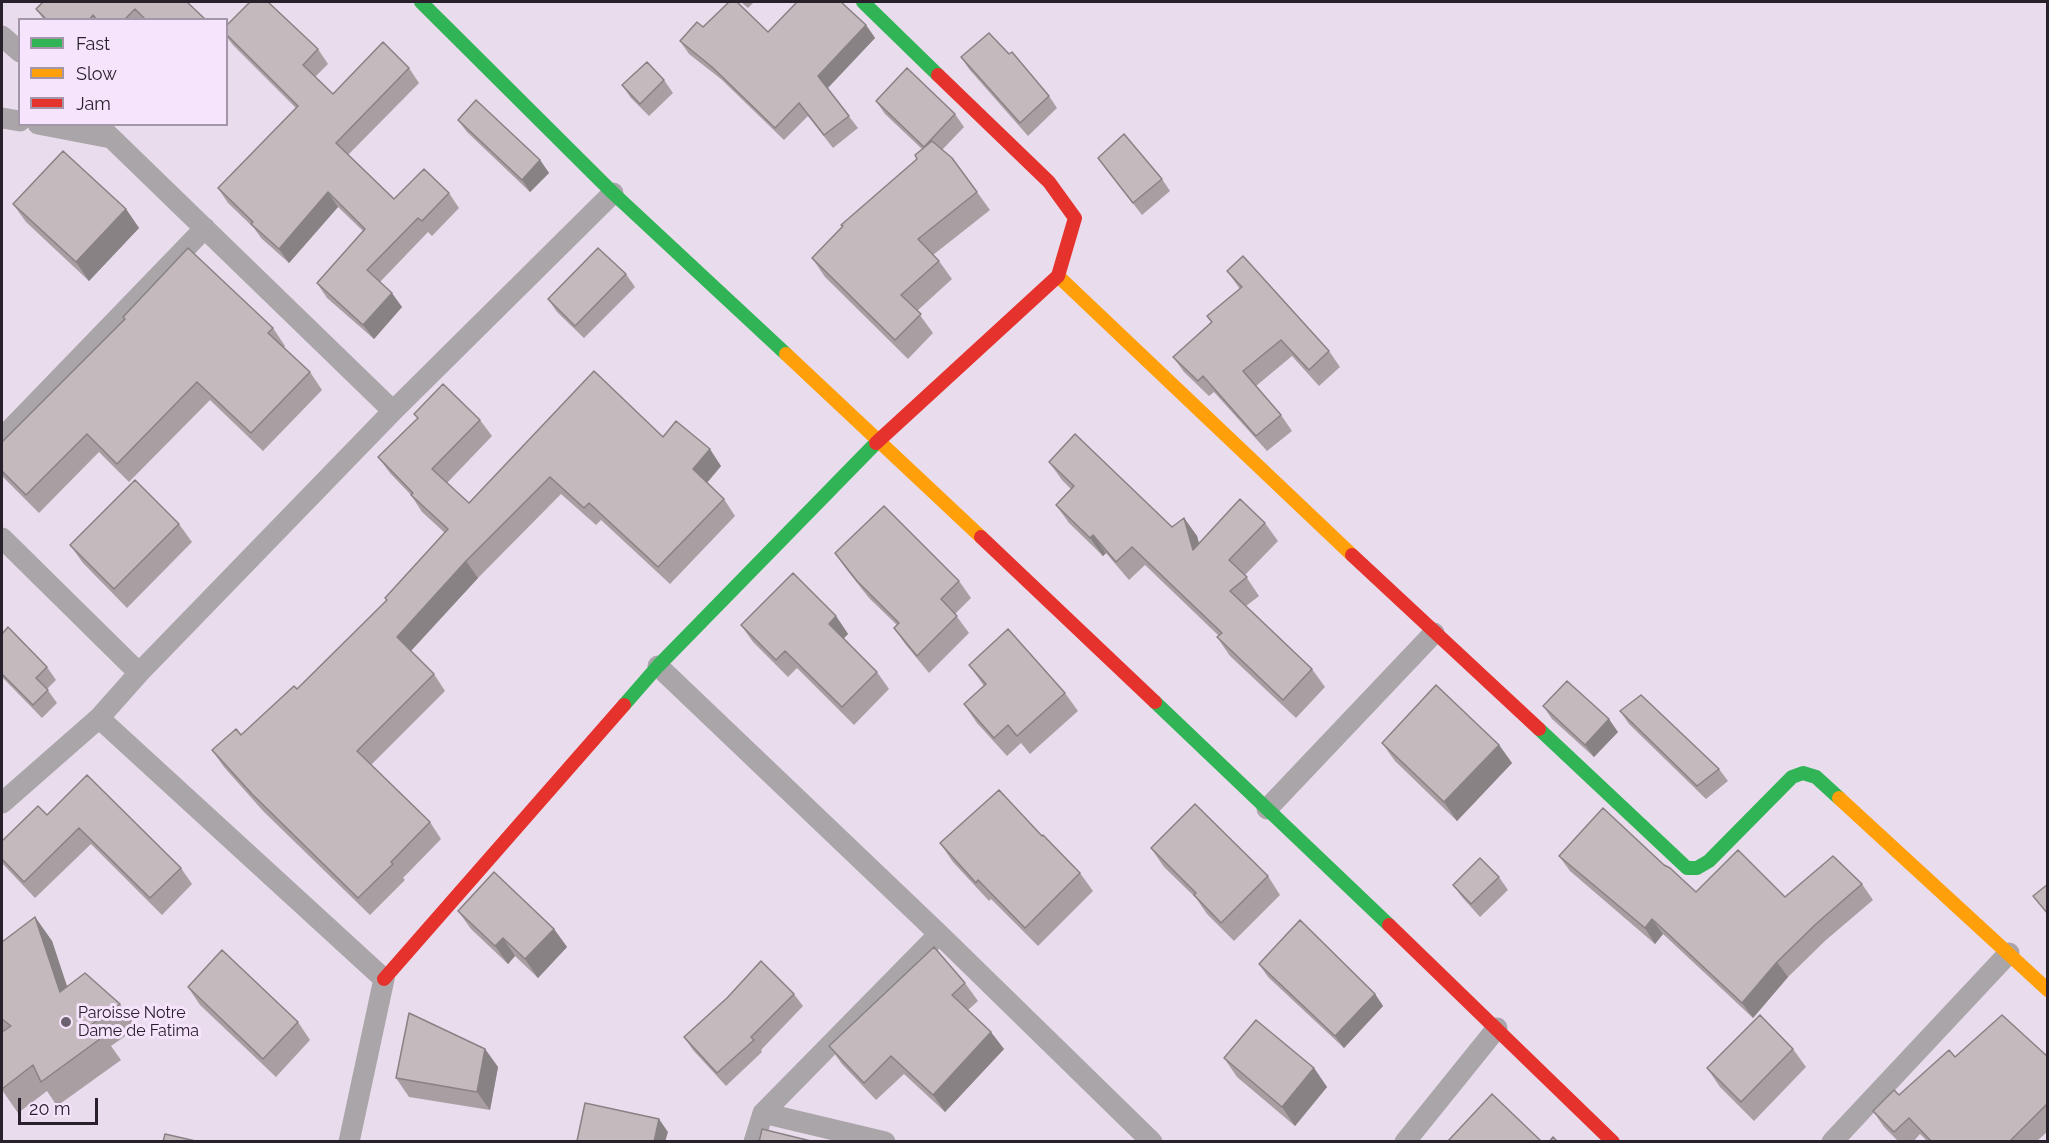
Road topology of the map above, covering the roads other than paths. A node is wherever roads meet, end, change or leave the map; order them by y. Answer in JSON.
{"nodes":[{"id":1,"x":421,"y":2,"type":"edge"},
{"id":2,"x":863,"y":2,"type":"edge"},
{"id":3,"x":2,"y":36,"type":"edge"},
{"id":4,"x":18,"y":50,"type":"edge"},
{"id":5,"x":2,"y":118,"type":"edge"},
{"id":6,"x":18,"y":121,"type":"edge"},
{"id":7,"x":57,"y":126,"type":"edge"},
{"id":8,"x":104,"y":131,"type":"edge"},
{"id":9,"x":613,"y":193,"type":"junction"},
{"id":10,"x":205,"y":228,"type":"junction"},
{"id":11,"x":1058,"y":276,"type":"junction"},
{"id":12,"x":393,"y":411,"type":"junction"},
{"id":13,"x":3,"y":435,"type":"edge"},
{"id":14,"x":879,"y":440,"type":"junction"},
{"id":15,"x":2,"y":538,"type":"edge"},
{"id":16,"x":1434,"y":633,"type":"junction"},
{"id":17,"x":658,"y":666,"type":"junction"},
{"id":18,"x":139,"y":673,"type":"junction"},
{"id":19,"x":99,"y":718,"type":"junction"},
{"id":20,"x":2,"y":803,"type":"edge"},
{"id":21,"x":1267,"y":809,"type":"junction"},
{"id":22,"x":939,"y":934,"type":"junction"},
{"id":23,"x":2009,"y":953,"type":"junction"},
{"id":24,"x":384,"y":979,"type":"junction"},
{"id":25,"x":2048,"y":990,"type":"edge"},
{"id":26,"x":1497,"y":1028,"type":"junction"},
{"id":27,"x":763,"y":1113,"type":"junction"},
{"id":28,"x":349,"y":1142,"type":"edge"},
{"id":29,"x":754,"y":1142,"type":"edge"},
{"id":30,"x":885,"y":1142,"type":"edge"},
{"id":31,"x":1152,"y":1142,"type":"edge"},
{"id":32,"x":1405,"y":1142,"type":"edge"},
{"id":33,"x":1613,"y":1142,"type":"edge"},
{"id":34,"x":1832,"y":1142,"type":"edge"}],
"edges":[{"from":1,"to":9,"type":"street"},
{"from":2,"to":11,"type":"street"},
{"from":3,"to":4,"type":"street"},
{"from":5,"to":6,"type":"street"},
{"from":7,"to":8,"type":"street"},
{"from":8,"to":10,"type":"street"},
{"from":9,"to":12,"type":"street"},
{"from":9,"to":14,"type":"street"},
{"from":10,"to":12,"type":"street"},
{"from":10,"to":13,"type":"street"},
{"from":11,"to":14,"type":"street"},
{"from":11,"to":16,"type":"street"},
{"from":12,"to":18,"type":"street"},
{"from":14,"to":17,"type":"street"},
{"from":14,"to":21,"type":"street"},
{"from":15,"to":18,"type":"street"},
{"from":16,"to":21,"type":"street"},
{"from":16,"to":23,"type":"street"},
{"from":17,"to":22,"type":"street"},
{"from":17,"to":24,"type":"street"},
{"from":18,"to":19,"type":"street"},
{"from":19,"to":20,"type":"street"},
{"from":19,"to":24,"type":"street"},
{"from":21,"to":26,"type":"street"},
{"from":22,"to":27,"type":"street"},
{"from":22,"to":31,"type":"street"},
{"from":23,"to":25,"type":"street"},
{"from":23,"to":34,"type":"street"},
{"from":24,"to":28,"type":"street"},
{"from":26,"to":32,"type":"street"},
{"from":26,"to":33,"type":"street"},
{"from":27,"to":29,"type":"street"},
{"from":27,"to":30,"type":"street"}]}
